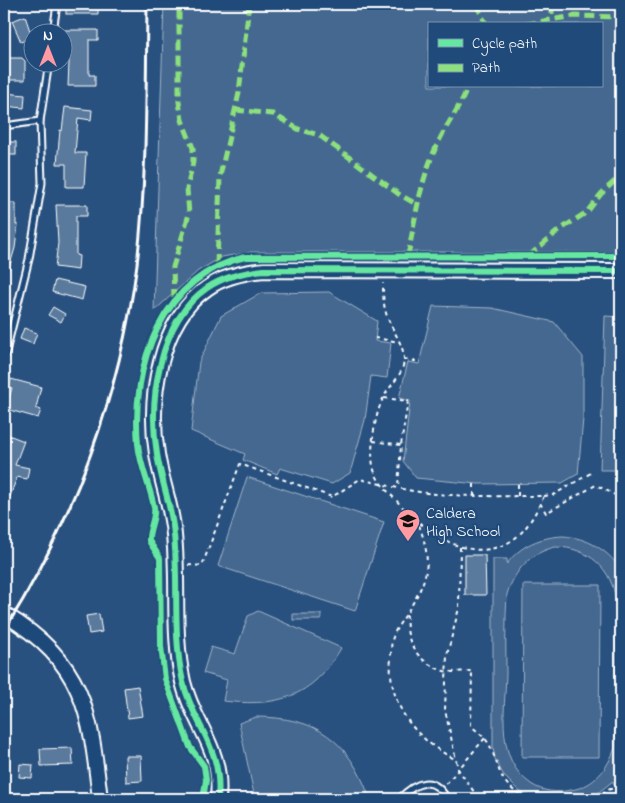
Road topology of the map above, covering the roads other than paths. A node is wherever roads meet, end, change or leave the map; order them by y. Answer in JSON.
{"nodes":[{"id":1,"x":7,"y":4,"type":"edge"},
{"id":2,"x":57,"y":4,"type":"edge"},
{"id":3,"x":4,"y":6,"type":"edge"},
{"id":4,"x":54,"y":22,"type":"edge"},
{"id":5,"x":47,"y":72,"type":"edge"},
{"id":6,"x":40,"y":121,"type":"junction"},
{"id":7,"x":4,"y":126,"type":"edge"},
{"id":8,"x":621,"y":271,"type":"edge"},
{"id":9,"x":4,"y":360,"type":"edge"},
{"id":10,"x":4,"y":614,"type":"edge"},
{"id":11,"x":100,"y":799,"type":"edge"},
{"id":12,"x":218,"y":799,"type":"edge"},
{"id":13,"x":399,"y":799,"type":"edge"},
{"id":14,"x":447,"y":799,"type":"edge"}],
"edges":[{"from":1,"to":3,"type":"lane"},
{"from":2,"to":4,"type":"lane"},
{"from":5,"to":6,"type":"lane"},
{"from":6,"to":7,"type":"lane"},
{"from":6,"to":9,"type":"lane"},
{"from":8,"to":12,"type":"street"},
{"from":10,"to":11,"type":"street"},
{"from":13,"to":14,"type":"lane"}]}
